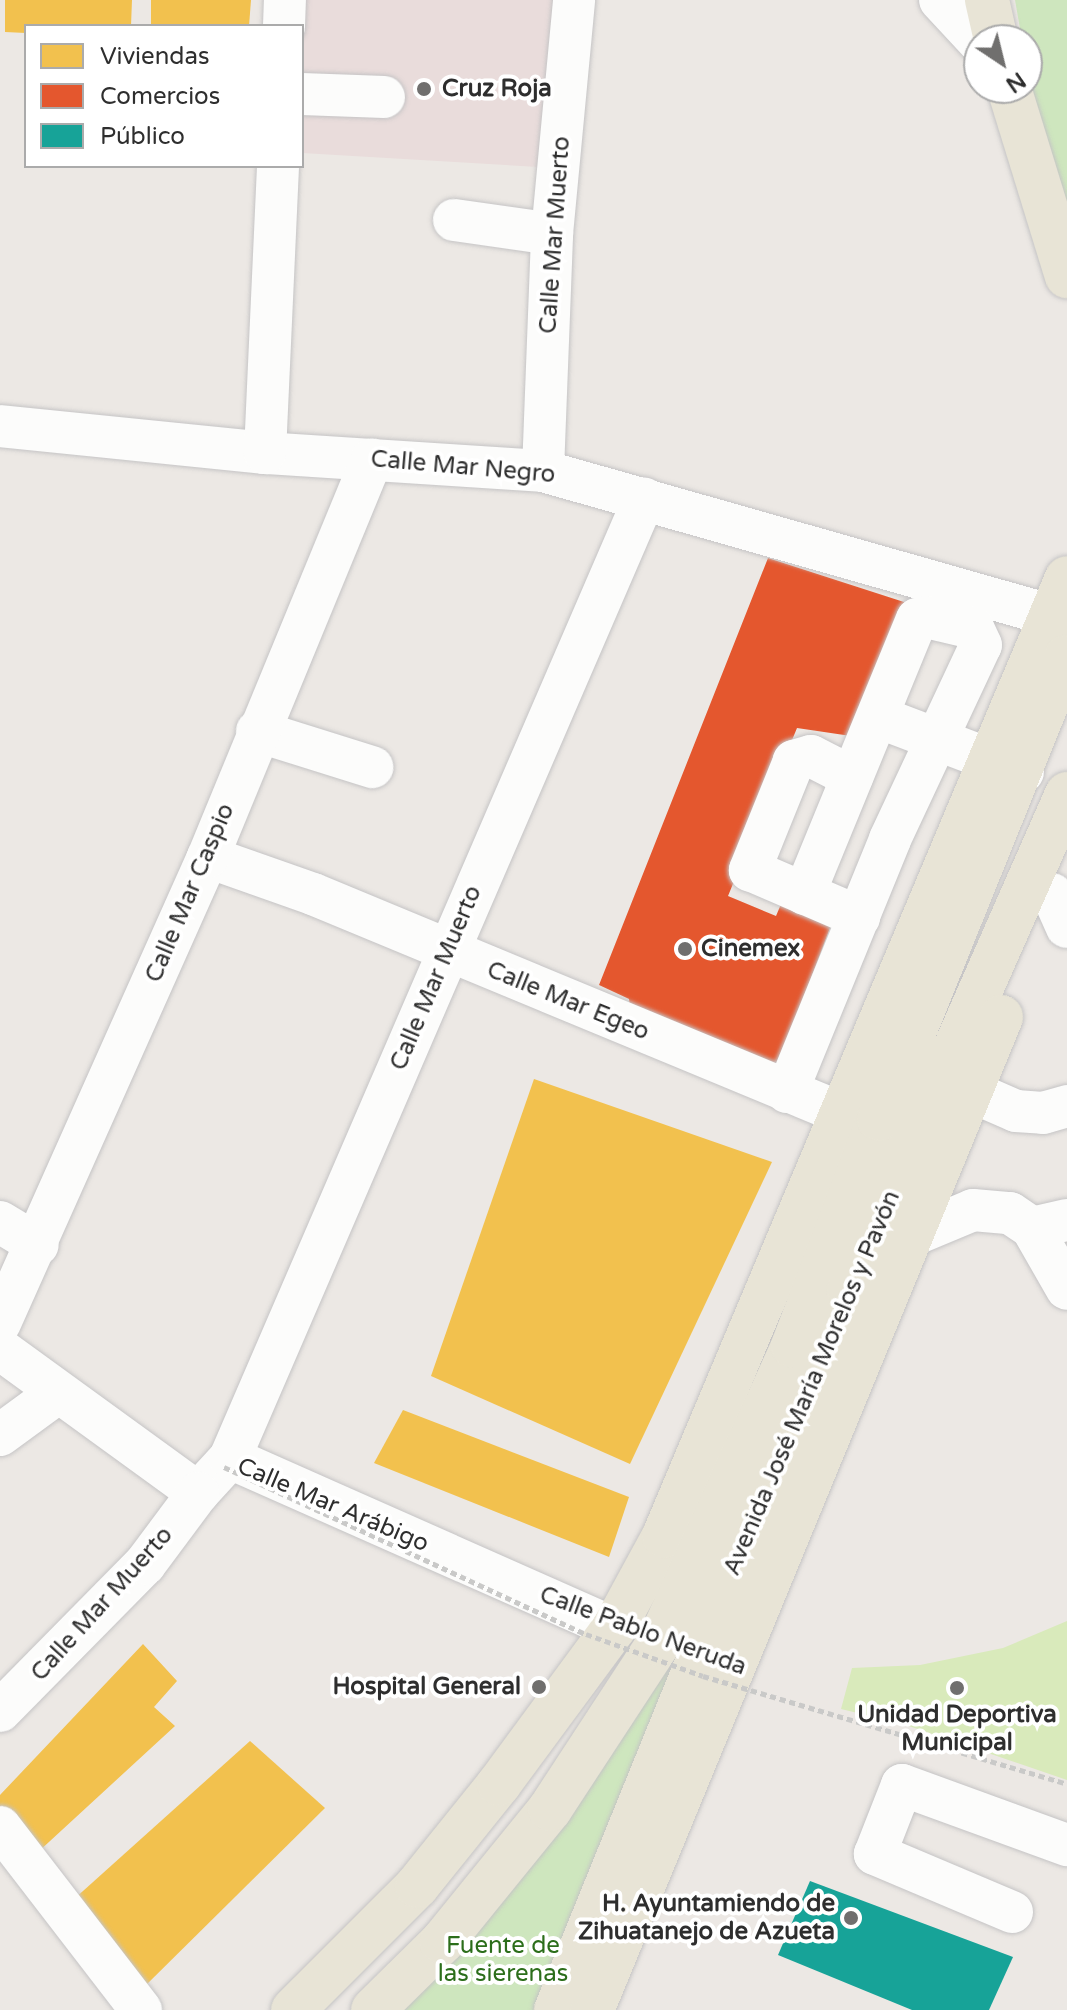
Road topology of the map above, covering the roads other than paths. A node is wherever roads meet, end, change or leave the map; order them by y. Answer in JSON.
{"nodes":[{"id":1,"x":285,"y":0,"type":"edge"},
{"id":2,"x":574,"y":0,"type":"edge"},
{"id":3,"x":940,"y":0,"type":"edge"},
{"id":4,"x":987,"y":0,"type":"edge"},
{"id":5,"x":284,"y":24,"type":"edge"},
{"id":6,"x":992,"y":24,"type":"edge"},
{"id":7,"x":963,"y":25,"type":"edge"},
{"id":8,"x":304,"y":94,"type":"edge"},
{"id":9,"x":384,"y":97,"type":"dead end"},
{"id":10,"x":1014,"y":104,"type":"edge"},
{"id":11,"x":278,"y":168,"type":"edge"},
{"id":12,"x":454,"y":220,"type":"dead end"},
{"id":13,"x":552,"y":234,"type":"junction"},
{"id":14,"x":1067,"y":276,"type":"edge"},
{"id":15,"x":0,"y":426,"type":"edge"},
{"id":16,"x":265,"y":453,"type":"junction"},
{"id":17,"x":372,"y":460,"type":"junction"},
{"id":18,"x":543,"y":471,"type":"junction"},
{"id":19,"x":644,"y":499,"type":"junction"},
{"id":20,"x":1063,"y":618,"type":"edge"},
{"id":21,"x":878,"y":717,"type":"junction"},
{"id":22,"x":257,"y":731,"type":"junction"},
{"id":23,"x":936,"y":739,"type":"junction"},
{"id":24,"x":1007,"y":766,"type":"junction"},
{"id":25,"x":372,"y":767,"type":"dead end"},
{"id":26,"x":852,"y":777,"type":"junction"},
{"id":27,"x":1067,"y":794,"type":"edge"},
{"id":28,"x":890,"y":839,"type":"junction"},
{"id":29,"x":208,"y":857,"type":"junction"},
{"id":30,"x":945,"y":862,"type":"junction"},
{"id":31,"x":1062,"y":892,"type":"edge"},
{"id":32,"x":804,"y":894,"type":"junction"},
{"id":33,"x":859,"y":917,"type":"junction"},
{"id":34,"x":447,"y":951,"type":"junction"},
{"id":35,"x":970,"y":1091,"type":"junction"},
{"id":36,"x":787,"y":1092,"type":"junction"},
{"id":37,"x":1067,"y":1106,"type":"edge"},
{"id":38,"x":839,"y":1112,"type":"junction"},
{"id":39,"x":0,"y":1222,"type":"edge"},
{"id":40,"x":1049,"y":1224,"type":"edge"},
{"id":41,"x":911,"y":1236,"type":"junction"},
{"id":42,"x":34,"y":1253,"type":"junction"},
{"id":43,"x":1067,"y":1289,"type":"edge"},
{"id":44,"x":5,"y":1315,"type":"edge"},
{"id":45,"x":747,"y":1333,"type":"junction"},
{"id":46,"x":793,"y":1346,"type":"junction"},
{"id":47,"x":0,"y":1349,"type":"edge"},
{"id":48,"x":56,"y":1394,"type":"junction"},
{"id":49,"x":0,"y":1435,"type":"edge"},
{"id":50,"x":218,"y":1473,"type":"junction"},
{"id":51,"x":614,"y":1628,"type":"junction"},
{"id":52,"x":721,"y":1649,"type":"junction"},
{"id":53,"x":0,"y":1711,"type":"edge"},
{"id":54,"x":0,"y":1827,"type":"edge"},
{"id":55,"x":1067,"y":1845,"type":"edge"},
{"id":56,"x":1012,"y":1912,"type":"dead end"},
{"id":57,"x":572,"y":1999,"type":"edge"},
{"id":58,"x":141,"y":2010,"type":"edge"},
{"id":59,"x":293,"y":2010,"type":"edge"},
{"id":60,"x":373,"y":2010,"type":"edge"}],
"edges":[{"from":1,"to":5,"type":"street"},
{"from":2,"to":13,"type":"street","name":"Calle Mar Muerto"},
{"from":3,"to":7,"type":"street"},
{"from":4,"to":6,"type":"main road"},
{"from":8,"to":9,"type":"street"},
{"from":10,"to":14,"type":"main road"},
{"from":11,"to":16,"type":"street"},
{"from":12,"to":13,"type":"street"},
{"from":13,"to":18,"type":"street","name":"Calle Mar Muerto"},
{"from":15,"to":16,"type":"street","name":"Calle Mar Negro"},
{"from":16,"to":17,"type":"street","name":"Calle Mar Negro"},
{"from":17,"to":18,"type":"street","name":"Calle Mar Negro"},
{"from":17,"to":22,"type":"street","name":"Calle Mar Caspio"},
{"from":18,"to":19,"type":"street","name":"Calle Mar Negro"},
{"from":19,"to":20,"type":"street","name":"Calle Mar Negro"},
{"from":19,"to":34,"type":"street","name":"Calle Mar Muerto"},
{"from":20,"to":24,"type":"main road","name":"Avenida José María Morelos y Pavón"},
{"from":21,"to":23,"type":"street"},
{"from":21,"to":23,"type":"street"},
{"from":21,"to":26,"type":"street"},
{"from":22,"to":25,"type":"street"},
{"from":22,"to":29,"type":"street","name":"Calle Mar Caspio"},
{"from":23,"to":24,"type":"street"},
{"from":23,"to":28,"type":"street"},
{"from":24,"to":30,"type":"main road","name":"Avenida José María Morelos y Pavón"},
{"from":24,"to":46,"type":"main road","name":"Avenida José María Morelos y Pavón"},
{"from":26,"to":32,"type":"street"},
{"from":26,"to":32,"type":"street"},
{"from":27,"to":52,"type":"main road","name":"Avenida José María Morelos y Pavón"},
{"from":28,"to":30,"type":"street"},
{"from":28,"to":33,"type":"street"},
{"from":29,"to":34,"type":"street","name":"Calle Mar Egeo"},
{"from":29,"to":42,"type":"street","name":"Calle Mar Caspio"},
{"from":30,"to":38,"type":"main road","name":"Avenida José María Morelos y Pavón"},
{"from":31,"to":35,"type":"main road","name":"Avenida José María Morelos y Pavón"},
{"from":32,"to":33,"type":"street"},
{"from":33,"to":36,"type":"street"},
{"from":34,"to":36,"type":"street","name":"Calle Mar Egeo"},
{"from":34,"to":50,"type":"street","name":"Calle Mar Muerto"},
{"from":35,"to":37,"type":"street"},
{"from":35,"to":41,"type":"main road","name":"Avenida José María Morelos y Pavón"},
{"from":36,"to":38,"type":"street","name":"Calle Mar Egeo"},
{"from":38,"to":45,"type":"main road","name":"Avenida José María Morelos y Pavón"},
{"from":39,"to":42,"type":"street"},
{"from":40,"to":41,"type":"street"},
{"from":40,"to":43,"type":"street"},
{"from":41,"to":52,"type":"main road","name":"Avenida José María Morelos y Pavón"},
{"from":42,"to":44,"type":"street","name":"Calle Mar Caspio"},
{"from":45,"to":46,"type":"main road"},
{"from":45,"to":51,"type":"main road","name":"Avenida José María Morelos y Pavón"},
{"from":46,"to":60,"type":"main road","name":"Avenida José María Morelos y Pavón"},
{"from":47,"to":48,"type":"street","name":"Calle Mar Arábigo"},
{"from":48,"to":49,"type":"street"},
{"from":48,"to":50,"type":"street","name":"Calle Mar Arábigo"},
{"from":50,"to":51,"type":"street","name":"Calle Mar Arábigo"},
{"from":50,"to":53,"type":"street","name":"Calle Mar Muerto"},
{"from":51,"to":59,"type":"main road","name":"Avenida José María Morelos y Pavón"},
{"from":52,"to":57,"type":"main road","name":"Avenida José María Morelos y Pavón"},
{"from":54,"to":58,"type":"street"},
{"from":55,"to":56,"type":"street"}]}
